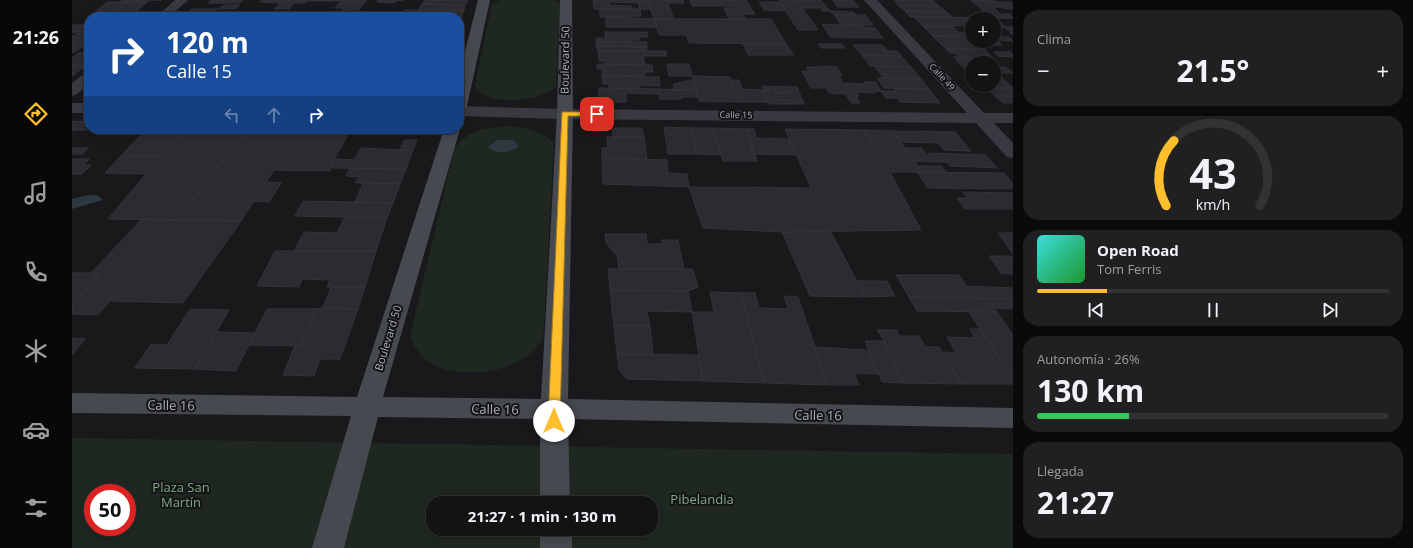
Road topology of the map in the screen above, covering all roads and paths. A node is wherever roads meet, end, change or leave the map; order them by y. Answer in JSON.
{"nodes":[{"id":1,"x":182,"y":0,"type":"edge"},
{"id":2,"x":484,"y":0,"type":"edge"},
{"id":3,"x":566,"y":0,"type":"edge"},
{"id":4,"x":870,"y":0,"type":"edge"},
{"id":5,"x":168,"y":12,"type":"edge"},
{"id":6,"x":84,"y":81,"type":"edge"},
{"id":7,"x":464,"y":85,"type":"edge"},
{"id":8,"x":72,"y":91,"type":"edge"},
{"id":9,"x":72,"y":108,"type":"edge"},
{"id":10,"x":84,"y":108,"type":"edge"},
{"id":11,"x":464,"y":111,"type":"edge"},
{"id":12,"x":565,"y":114,"type":"junction"},
{"id":13,"x":980,"y":118,"type":"junction"},
{"id":14,"x":1013,"y":118,"type":"edge"},
{"id":15,"x":450,"y":134,"type":"edge"},
{"id":16,"x":1013,"y":153,"type":"edge"},
{"id":17,"x":72,"y":403,"type":"edge"},
{"id":18,"x":367,"y":407,"type":"junction"},
{"id":19,"x":554,"y":409,"type":"junction"},
{"id":20,"x":1013,"y":418,"type":"edge"},
{"id":21,"x":556,"y":496,"type":"edge"},
{"id":22,"x":556,"y":536,"type":"edge"},
{"id":23,"x":328,"y":548,"type":"edge"},
{"id":24,"x":556,"y":548,"type":"edge"}],
"edges":[{"from":1,"to":5,"type":"street"},
{"from":2,"to":7,"type":"main road"},
{"from":3,"to":12,"type":"main road","name":"Boulevard 50"},
{"from":4,"to":13,"type":"street","name":"Calle 49"},
{"from":6,"to":8,"type":"street"},
{"from":9,"to":10,"type":"street"},
{"from":11,"to":12,"type":"street","name":"Calle 15"},
{"from":12,"to":13,"type":"street","name":"Calle 15"},
{"from":12,"to":19,"type":"main road","name":"Boulevard 50"},
{"from":13,"to":14,"type":"street","name":"Calle 15"},
{"from":13,"to":16,"type":"street","name":"Calle 49"},
{"from":15,"to":18,"type":"main road","name":"Boulevard 50"},
{"from":17,"to":18,"type":"main road","name":"Calle 16"},
{"from":18,"to":19,"type":"main road","name":"Calle 16"},
{"from":18,"to":23,"type":"main road","name":"Boulevard 50"},
{"from":19,"to":20,"type":"main road","name":"Calle 16"},
{"from":19,"to":21,"type":"main road","name":"Boulevard 50"},
{"from":22,"to":24,"type":"main road"}]}
